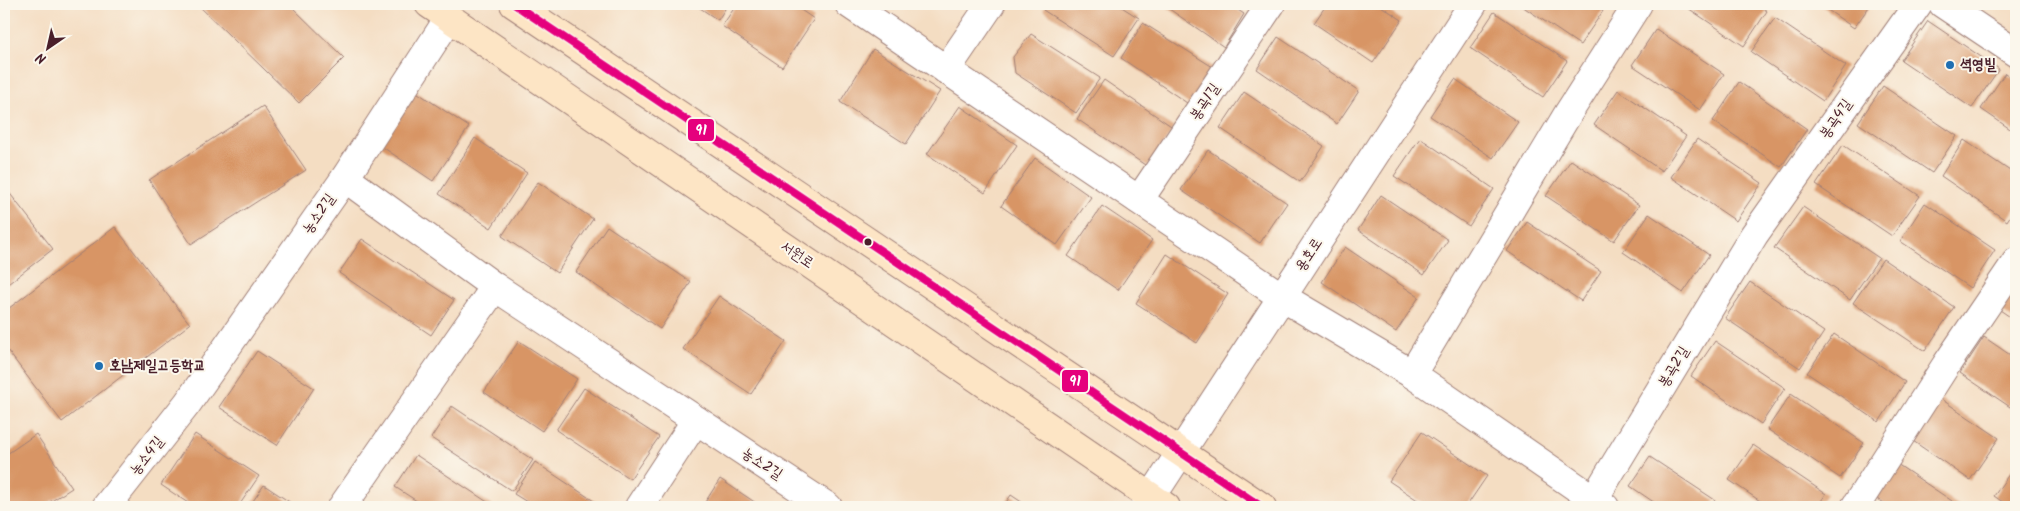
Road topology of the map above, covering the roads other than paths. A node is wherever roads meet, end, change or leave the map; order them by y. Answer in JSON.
{"nodes":[{"id":1,"x":515,"y":4,"type":"edge"},
{"id":2,"x":849,"y":4,"type":"edge"},
{"id":3,"x":991,"y":4,"type":"edge"},
{"id":4,"x":1272,"y":4,"type":"edge"},
{"id":5,"x":1473,"y":4,"type":"edge"},
{"id":6,"x":1638,"y":4,"type":"edge"},
{"id":7,"x":1918,"y":4,"type":"edge"},
{"id":8,"x":1943,"y":4,"type":"edge"},
{"id":9,"x":439,"y":11,"type":"edge"},
{"id":10,"x":2016,"y":53,"type":"edge"},
{"id":11,"x":946,"y":70,"type":"junction"},
{"id":12,"x":345,"y":178,"type":"junction"},
{"id":13,"x":1139,"y":200,"type":"junction"},
{"id":14,"x":1754,"y":235,"type":"joint"},
{"id":15,"x":2016,"y":262,"type":"edge"},
{"id":16,"x":495,"y":287,"type":"junction"},
{"id":17,"x":1282,"y":297,"type":"junction"},
{"id":18,"x":1412,"y":374,"type":"junction"},
{"id":19,"x":187,"y":404,"type":"joint"},
{"id":20,"x":696,"y":420,"type":"junction"},
{"id":21,"x":1181,"y":452,"type":"junction"},
{"id":22,"x":1600,"y":503,"type":"edge"},
{"id":23,"x":1154,"y":504,"type":"edge"},
{"id":24,"x":106,"y":507,"type":"edge"},
{"id":25,"x":342,"y":507,"type":"edge"},
{"id":26,"x":638,"y":507,"type":"edge"},
{"id":27,"x":828,"y":507,"type":"edge"},
{"id":28,"x":1262,"y":507,"type":"edge"},
{"id":29,"x":1855,"y":507,"type":"edge"}],
"edges":[{"from":1,"to":21,"type":"main road"},
{"from":2,"to":11,"type":"street"},
{"from":3,"to":11,"type":"street"},
{"from":4,"to":13,"type":"street","name":"봉곡1길"},
{"from":5,"to":17,"type":"street","name":"용호로"},
{"from":6,"to":18,"type":"street"},
{"from":7,"to":14,"type":"street","name":"봉곡4길"},
{"from":8,"to":10,"type":"street"},
{"from":9,"to":12,"type":"street"},
{"from":9,"to":23,"type":"main road","name":"서원로"},
{"from":11,"to":13,"type":"street"},
{"from":12,"to":16,"type":"street","name":"농소2길"},
{"from":12,"to":19,"type":"street","name":"농소2길"},
{"from":13,"to":17,"type":"street"},
{"from":14,"to":22,"type":"street","name":"봉곡2길"},
{"from":15,"to":29,"type":"street"},
{"from":16,"to":20,"type":"street","name":"농소2길"},
{"from":16,"to":25,"type":"street"},
{"from":17,"to":18,"type":"street","name":"봉곡2길"},
{"from":17,"to":21,"type":"street","name":"용호로"},
{"from":18,"to":22,"type":"street","name":"봉곡2길"},
{"from":19,"to":24,"type":"street","name":"농소4길"},
{"from":20,"to":26,"type":"street"},
{"from":20,"to":27,"type":"street","name":"농소2길"},
{"from":21,"to":23,"type":"street","name":"용호로"},
{"from":21,"to":28,"type":"main road"}]}
